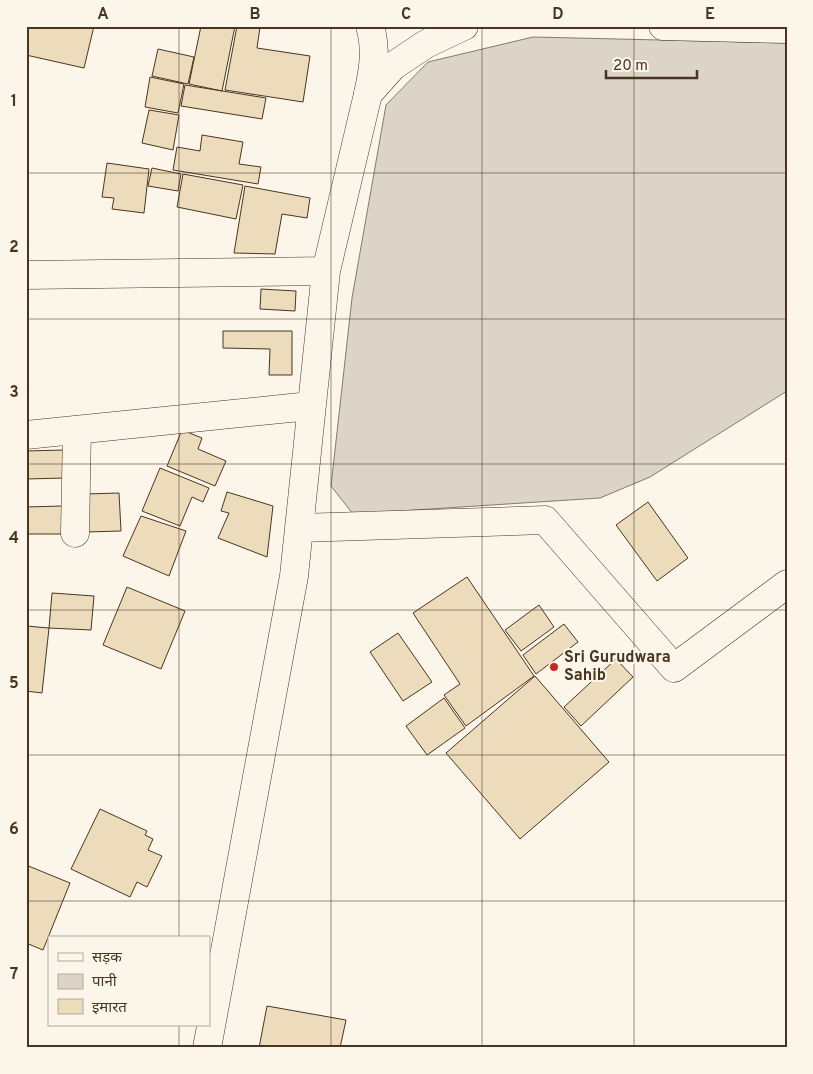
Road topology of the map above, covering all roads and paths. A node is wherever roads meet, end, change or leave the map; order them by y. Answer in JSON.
{"nodes":[{"id":1,"x":370,"y":26,"type":"edge"},
{"id":2,"x":464,"y":26,"type":"edge"},
{"id":3,"x":663,"y":26,"type":"edge"},
{"id":4,"x":787,"y":29,"type":"edge"},
{"id":5,"x":368,"y":94,"type":"junction"},
{"id":6,"x":326,"y":271,"type":"junction"},
{"id":7,"x":26,"y":275,"type":"edge"},
{"id":8,"x":310,"y":406,"type":"junction"},
{"id":9,"x":77,"y":430,"type":"junction"},
{"id":10,"x":26,"y":435,"type":"edge"},
{"id":11,"x":300,"y":528,"type":"junction"},
{"id":12,"x":75,"y":534,"type":"dead end"},
{"id":13,"x":787,"y":584,"type":"edge"},
{"id":14,"x":207,"y":1048,"type":"edge"}],
"edges":[{"from":1,"to":5,"type":"street"},
{"from":2,"to":5,"type":"street"},
{"from":3,"to":4,"type":"street"},
{"from":5,"to":6,"type":"street"},
{"from":6,"to":7,"type":"street"},
{"from":6,"to":8,"type":"street"},
{"from":8,"to":9,"type":"street"},
{"from":8,"to":11,"type":"street"},
{"from":9,"to":10,"type":"street"},
{"from":9,"to":12,"type":"street"},
{"from":11,"to":13,"type":"street"},
{"from":11,"to":14,"type":"street"}]}
